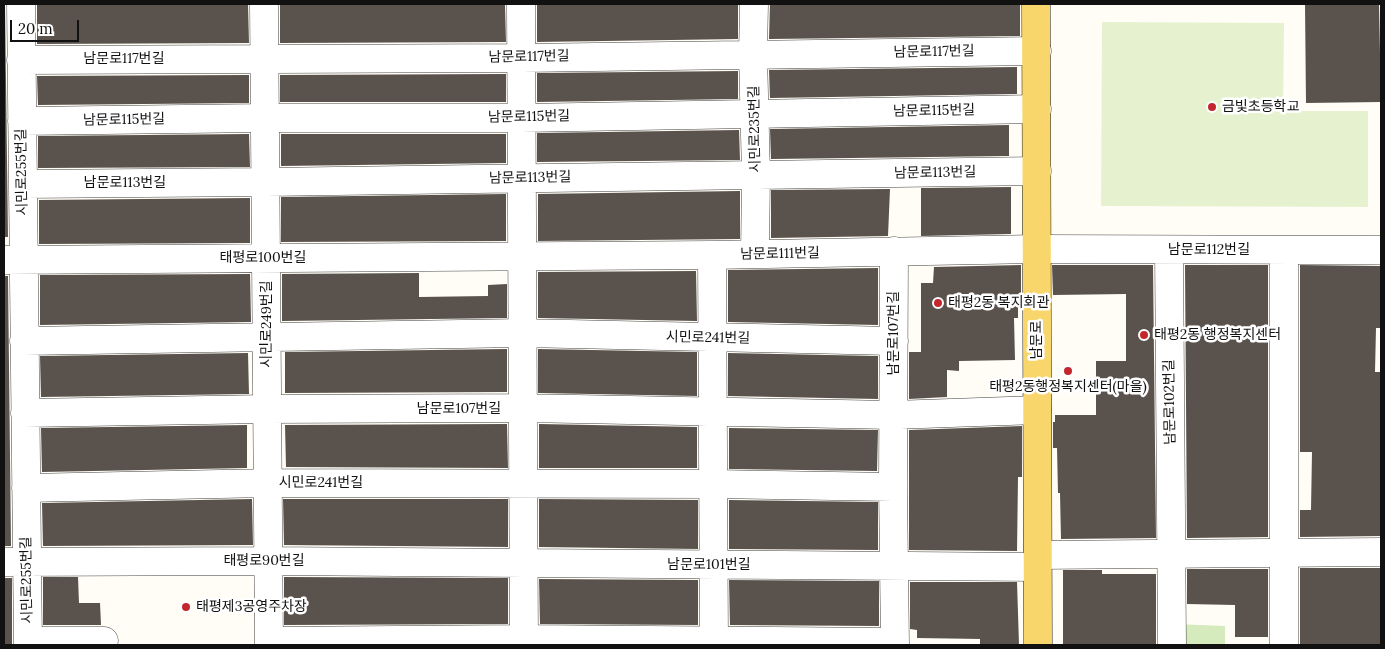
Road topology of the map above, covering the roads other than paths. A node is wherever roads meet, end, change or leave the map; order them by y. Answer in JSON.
{"nodes":[{"id":1,"x":21,"y":4,"type":"edge"},
{"id":2,"x":264,"y":4,"type":"edge"},
{"id":3,"x":521,"y":4,"type":"edge"},
{"id":4,"x":754,"y":4,"type":"edge"},
{"id":5,"x":1036,"y":4,"type":"edge"},
{"id":6,"x":1037,"y":51,"type":"junction"},
{"id":7,"x":753,"y":54,"type":"junction"},
{"id":8,"x":264,"y":58,"type":"junction"},
{"id":9,"x":522,"y":58,"type":"junction"},
{"id":10,"x":21,"y":60,"type":"junction"},
{"id":11,"x":1037,"y":109,"type":"junction"},
{"id":12,"x":754,"y":114,"type":"junction"},
{"id":13,"x":265,"y":118,"type":"junction"},
{"id":14,"x":522,"y":118,"type":"junction"},
{"id":15,"x":22,"y":122,"type":"junction"},
{"id":16,"x":1037,"y":171,"type":"junction"},
{"id":17,"x":756,"y":176,"type":"junction"},
{"id":18,"x":522,"y":178,"type":"junction"},
{"id":19,"x":266,"y":182,"type":"junction"},
{"id":20,"x":23,"y":184,"type":"junction"},
{"id":21,"x":1037,"y":249,"type":"junction"},
{"id":22,"x":1169,"y":250,"type":"junction"},
{"id":23,"x":1284,"y":250,"type":"junction"},
{"id":24,"x":1381,"y":250,"type":"edge"},
{"id":25,"x":894,"y":251,"type":"junction"},
{"id":26,"x":755,"y":254,"type":"junction"},
{"id":27,"x":712,"y":255,"type":"junction"},
{"id":28,"x":522,"y":256,"type":"junction"},
{"id":29,"x":266,"y":258,"type":"junction"},
{"id":30,"x":14,"y":260,"type":"edge"},
{"id":31,"x":523,"y":333,"type":"junction"},
{"id":32,"x":267,"y":337,"type":"junction"},
{"id":33,"x":713,"y":338,"type":"junction"},
{"id":34,"x":24,"y":341,"type":"junction"},
{"id":35,"x":894,"y":341,"type":"junction"},
{"id":36,"x":523,"y":408,"type":"junction"},
{"id":37,"x":267,"y":409,"type":"junction"},
{"id":38,"x":1037,"y":410,"type":"junction"},
{"id":39,"x":713,"y":411,"type":"junction"},
{"id":40,"x":25,"y":413,"type":"junction"},
{"id":41,"x":893,"y":415,"type":"junction"},
{"id":42,"x":268,"y":482,"type":"junction"},
{"id":43,"x":524,"y":484,"type":"junction"},
{"id":44,"x":713,"y":484,"type":"junction"},
{"id":45,"x":26,"y":488,"type":"junction"},
{"id":46,"x":893,"y":488,"type":"junction"},
{"id":47,"x":1283,"y":552,"type":"junction"},
{"id":48,"x":1381,"y":552,"type":"edge"},
{"id":49,"x":1172,"y":554,"type":"junction"},
{"id":50,"x":269,"y":560,"type":"junction"},
{"id":51,"x":1038,"y":561,"type":"junction"},
{"id":52,"x":15,"y":562,"type":"edge"},
{"id":53,"x":524,"y":563,"type":"junction"},
{"id":54,"x":714,"y":565,"type":"junction"},
{"id":55,"x":894,"y":565,"type":"junction"},
{"id":56,"x":104,"y":641,"type":"dead end"},
{"id":57,"x":524,"y":642,"type":"edge"},
{"id":58,"x":28,"y":643,"type":"edge"},
{"id":59,"x":269,"y":643,"type":"edge"},
{"id":60,"x":714,"y":643,"type":"edge"},
{"id":61,"x":895,"y":644,"type":"edge"},
{"id":62,"x":1038,"y":645,"type":"edge"},
{"id":63,"x":1172,"y":645,"type":"edge"},
{"id":64,"x":1284,"y":645,"type":"edge"}],
"edges":[{"from":1,"to":10,"type":"street","name":"시민로255번길"},
{"from":2,"to":8,"type":"street","name":"시민로249번길"},
{"from":3,"to":9,"type":"street"},
{"from":4,"to":7,"type":"street","name":"시민로235번길"},
{"from":5,"to":6,"type":"main road","name":"남문로"},
{"from":6,"to":7,"type":"street","name":"남문로117번길"},
{"from":6,"to":11,"type":"main road","name":"남문로"},
{"from":7,"to":9,"type":"street","name":"남문로117번길"},
{"from":7,"to":12,"type":"street","name":"시민로235번길"},
{"from":8,"to":9,"type":"street","name":"남문로117번길"},
{"from":8,"to":10,"type":"street","name":"남문로117번길"},
{"from":8,"to":13,"type":"street","name":"시민로249번길"},
{"from":9,"to":14,"type":"street"},
{"from":10,"to":15,"type":"street","name":"시민로255번길"},
{"from":11,"to":12,"type":"street","name":"남문로115번길"},
{"from":11,"to":16,"type":"main road","name":"남문로"},
{"from":12,"to":14,"type":"street","name":"남문로115번길"},
{"from":12,"to":17,"type":"street","name":"시민로235번길"},
{"from":13,"to":14,"type":"street","name":"남문로115번길"},
{"from":13,"to":15,"type":"street","name":"남문로115번길"},
{"from":13,"to":19,"type":"street","name":"시민로249번길"},
{"from":14,"to":18,"type":"street"},
{"from":15,"to":20,"type":"street","name":"시민로255번길"},
{"from":16,"to":17,"type":"street","name":"남문로113번길"},
{"from":16,"to":21,"type":"main road","name":"남문로"},
{"from":17,"to":18,"type":"street","name":"남문로113번길"},
{"from":17,"to":26,"type":"street","name":"시민로235번길"},
{"from":18,"to":19,"type":"street","name":"남문로113번길"},
{"from":18,"to":28,"type":"street"},
{"from":19,"to":20,"type":"street","name":"남문로113번길"},
{"from":19,"to":29,"type":"street","name":"시민로249번길"},
{"from":20,"to":30,"type":"street","name":"시민로255번길"},
{"from":21,"to":22,"type":"street","name":"남문로112번길"},
{"from":21,"to":25,"type":"street","name":"남문로111번길"},
{"from":21,"to":38,"type":"main road","name":"남문로"},
{"from":22,"to":23,"type":"street","name":"남문로112번길"},
{"from":22,"to":49,"type":"street","name":"남문로102번길"},
{"from":23,"to":24,"type":"street","name":"남문로112번길"},
{"from":23,"to":47,"type":"street"},
{"from":25,"to":26,"type":"street","name":"남문로111번길"},
{"from":25,"to":35,"type":"street","name":"남문로107번길"},
{"from":26,"to":27,"type":"street","name":"남문로111번길"},
{"from":27,"to":28,"type":"street","name":"남문로111번길"},
{"from":27,"to":33,"type":"street"},
{"from":28,"to":29,"type":"street","name":"태평로100번길"},
{"from":28,"to":31,"type":"street"},
{"from":29,"to":30,"type":"street","name":"태평로100번길"},
{"from":29,"to":32,"type":"street","name":"시민로249번길"},
{"from":30,"to":34,"type":"street","name":"시민로255번길"},
{"from":31,"to":32,"type":"street","name":"시민로241번길"},
{"from":31,"to":33,"type":"street","name":"시민로241번길"},
{"from":31,"to":36,"type":"street"},
{"from":32,"to":34,"type":"street"},
{"from":32,"to":37,"type":"street","name":"시민로249번길"},
{"from":33,"to":35,"type":"street","name":"시민로241번길"},
{"from":33,"to":39,"type":"street"},
{"from":34,"to":40,"type":"street","name":"시민로255번길"},
{"from":35,"to":41,"type":"street","name":"남문로107번길"},
{"from":36,"to":37,"type":"street","name":"남문로107번길"},
{"from":36,"to":39,"type":"street","name":"남문로107번길"},
{"from":36,"to":43,"type":"street"},
{"from":37,"to":40,"type":"street","name":"남문로107번길"},
{"from":37,"to":42,"type":"street","name":"시민로249번길"},
{"from":38,"to":41,"type":"street","name":"남문로107번길"},
{"from":38,"to":51,"type":"main road","name":"남문로"},
{"from":39,"to":41,"type":"street","name":"남문로107번길"},
{"from":39,"to":44,"type":"street"},
{"from":40,"to":45,"type":"street","name":"시민로255번길"},
{"from":41,"to":46,"type":"street"},
{"from":42,"to":43,"type":"street","name":"시민로241번길"},
{"from":42,"to":45,"type":"street"},
{"from":42,"to":50,"type":"street","name":"시민로249번길"},
{"from":43,"to":44,"type":"street","name":"시민로241번길"},
{"from":43,"to":53,"type":"street"},
{"from":44,"to":46,"type":"street","name":"시민로241번길"},
{"from":44,"to":54,"type":"street"},
{"from":45,"to":52,"type":"street","name":"시민로255번길"},
{"from":46,"to":55,"type":"street"},
{"from":47,"to":48,"type":"street"},
{"from":47,"to":49,"type":"street"},
{"from":47,"to":64,"type":"street"},
{"from":49,"to":51,"type":"street"},
{"from":49,"to":63,"type":"street","name":"남문로102번길"},
{"from":50,"to":52,"type":"street","name":"태평로90번길"},
{"from":50,"to":53,"type":"street","name":"태평로90번길"},
{"from":50,"to":59,"type":"street","name":"시민로249번길"},
{"from":51,"to":55,"type":"street","name":"남문로101번길"},
{"from":51,"to":62,"type":"main road","name":"남문로"},
{"from":52,"to":58,"type":"street","name":"시민로255번길"},
{"from":53,"to":54,"type":"street","name":"남문로101번길"},
{"from":53,"to":57,"type":"street"},
{"from":54,"to":55,"type":"street","name":"남문로101번길"},
{"from":54,"to":60,"type":"street"},
{"from":55,"to":61,"type":"street"},
{"from":56,"to":58,"type":"street","name":"시민로255번길"},
{"from":57,"to":59,"type":"street"},
{"from":57,"to":60,"type":"street"},
{"from":60,"to":61,"type":"street"}]}
